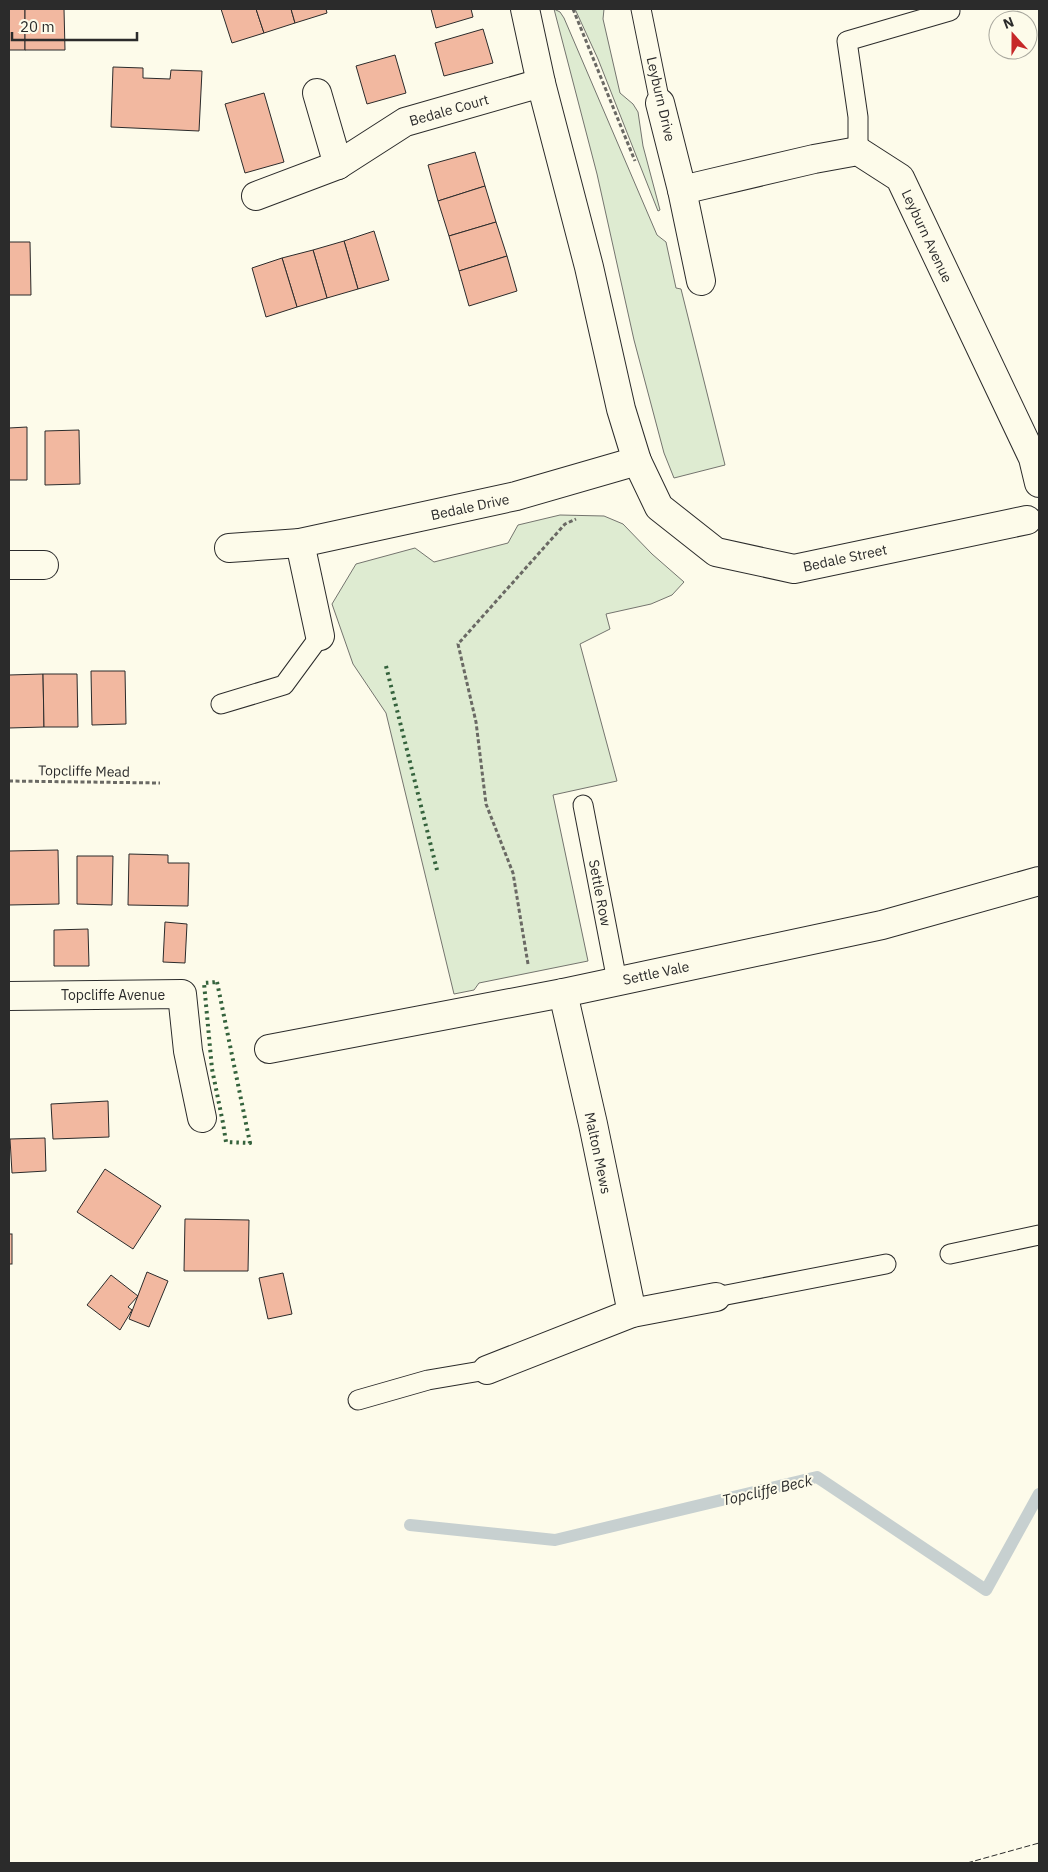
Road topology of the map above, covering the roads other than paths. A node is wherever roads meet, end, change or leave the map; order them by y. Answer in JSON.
{"nodes":[{"id":1,"x":525,"y":9,"type":"edge"},
{"id":2,"x":641,"y":9,"type":"edge"},
{"id":3,"x":950,"y":11,"type":"dead end"},
{"id":4,"x":541,"y":83,"type":"junction"},
{"id":5,"x":317,"y":93,"type":"dead end"},
{"id":6,"x":660,"y":103,"type":"joint"},
{"id":7,"x":858,"y":151,"type":"junction"},
{"id":8,"x":338,"y":165,"type":"junction"},
{"id":9,"x":682,"y":190,"type":"junction"},
{"id":10,"x":256,"y":196,"type":"dead end"},
{"id":11,"x":701,"y":281,"type":"dead end"},
{"id":12,"x":637,"y":461,"type":"junction"},
{"id":13,"x":1039,"y":483,"type":"edge"},
{"id":14,"x":1039,"y":493,"type":"edge"},
{"id":15,"x":1033,"y":523,"type":"edge"},
{"id":16,"x":300,"y":544,"type":"junction"},
{"id":17,"x":229,"y":548,"type":"dead end"},
{"id":18,"x":9,"y":565,"type":"edge"},
{"id":19,"x":44,"y":565,"type":"dead end"},
{"id":20,"x":320,"y":636,"type":"joint"},
{"id":21,"x":221,"y":704,"type":"dead end"},
{"id":22,"x":583,"y":805,"type":"dead end"},
{"id":23,"x":1039,"y":881,"type":"edge"},
{"id":24,"x":617,"y":981,"type":"junction"},
{"id":25,"x":563,"y":993,"type":"junction"},
{"id":26,"x":9,"y":996,"type":"edge"},
{"id":27,"x":269,"y":1049,"type":"dead end"},
{"id":28,"x":202,"y":1118,"type":"dead end"},
{"id":29,"x":1039,"y":1235,"type":"edge"},
{"id":30,"x":950,"y":1254,"type":"dead end"},
{"id":31,"x":886,"y":1264,"type":"dead end"},
{"id":32,"x":716,"y":1297,"type":"joint"},
{"id":33,"x":632,"y":1313,"type":"junction"},
{"id":34,"x":486,"y":1370,"type":"joint"},
{"id":35,"x":358,"y":1400,"type":"dead end"}],
"edges":[{"from":1,"to":4,"type":"street"},
{"from":2,"to":6,"type":"lane","name":"Leyburn Drive"},
{"from":3,"to":7,"type":"lane"},
{"from":4,"to":8,"type":"street","name":"Bedale Court"},
{"from":4,"to":12,"type":"street","name":"Bedale Street"},
{"from":5,"to":8,"type":"street"},
{"from":6,"to":9,"type":"street","name":"Leyburn Drive"},
{"from":7,"to":9,"type":"street"},
{"from":7,"to":13,"type":"street","name":"Leyburn Avenue"},
{"from":8,"to":10,"type":"street","name":"Bedale Court"},
{"from":9,"to":11,"type":"street","name":"Leyburn Drive"},
{"from":12,"to":15,"type":"street","name":"Bedale Street"},
{"from":12,"to":16,"type":"street","name":"Bedale Drive"},
{"from":14,"to":15,"type":"street"},
{"from":16,"to":17,"type":"street","name":"Bedale Drive"},
{"from":16,"to":20,"type":"street"},
{"from":18,"to":19,"type":"street"},
{"from":20,"to":21,"type":"lane"},
{"from":22,"to":24,"type":"lane","name":"Settle Row"},
{"from":23,"to":24,"type":"street","name":"Settle Vale"},
{"from":24,"to":25,"type":"street","name":"Settle Vale"},
{"from":25,"to":27,"type":"street","name":"Settle Vale"},
{"from":25,"to":33,"type":"street","name":"Malton Mews"},
{"from":26,"to":28,"type":"street","name":"Topcliffe Avenue"},
{"from":29,"to":30,"type":"lane"},
{"from":31,"to":32,"type":"lane"},
{"from":32,"to":33,"type":"street"},
{"from":33,"to":34,"type":"street"},
{"from":34,"to":35,"type":"lane"}]}
